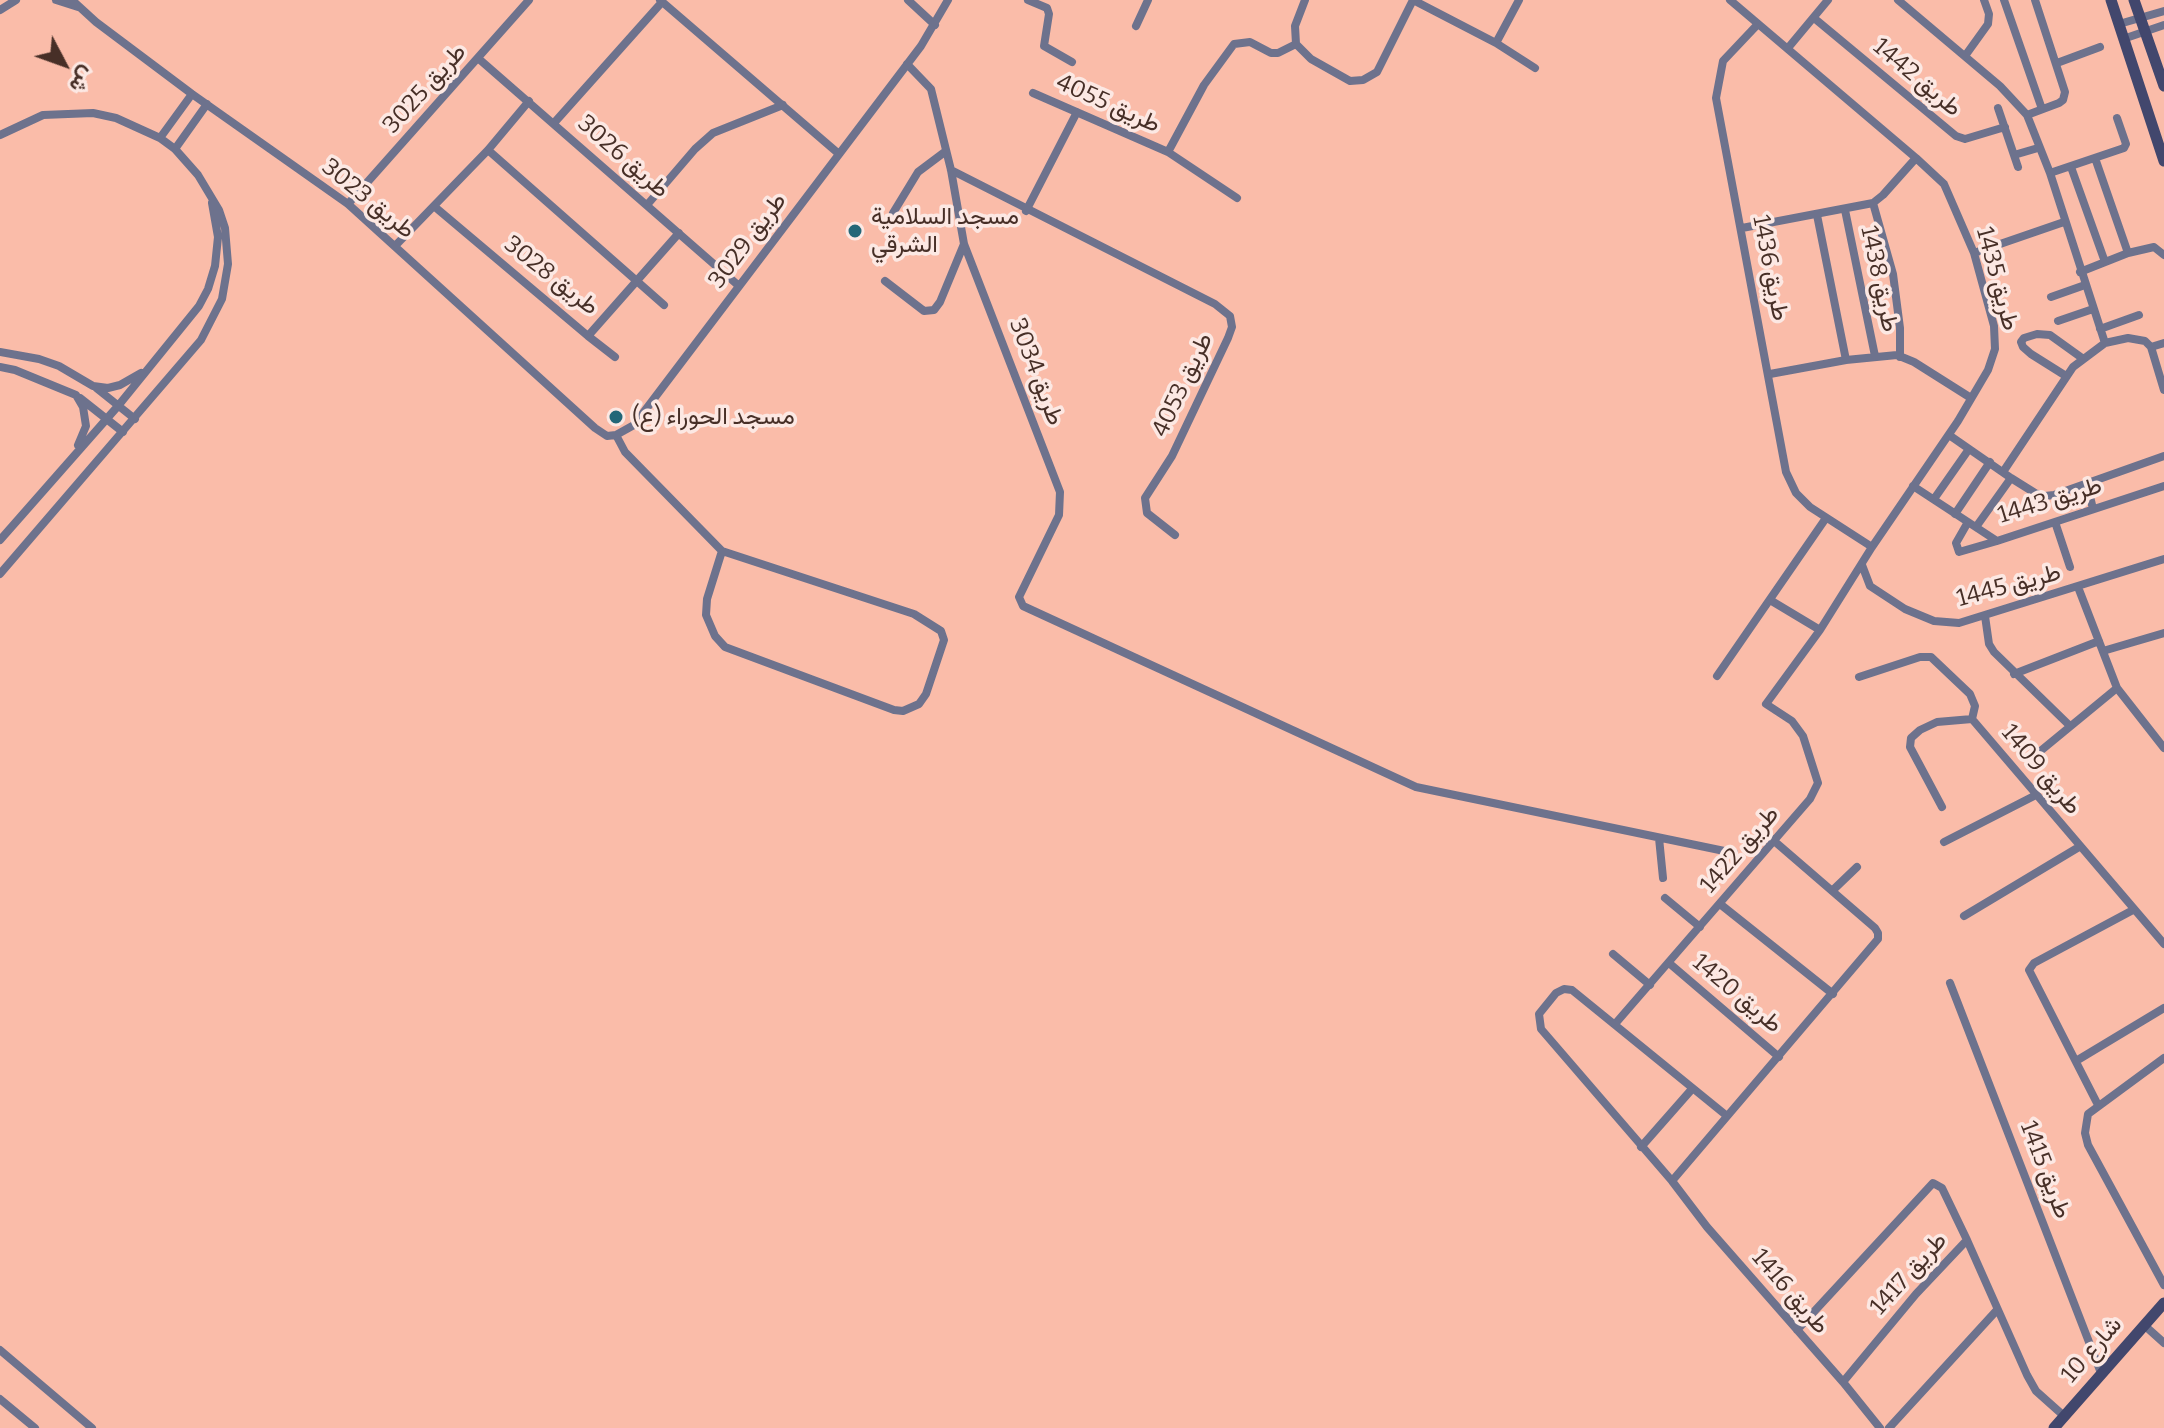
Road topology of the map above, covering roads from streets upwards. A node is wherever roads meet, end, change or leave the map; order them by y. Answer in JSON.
{"nodes":[{"id":1,"x":16,"y":0,"type":"edge"},
{"id":2,"x":56,"y":0,"type":"edge"},
{"id":3,"x":529,"y":0,"type":"edge"},
{"id":4,"x":908,"y":0,"type":"edge"},
{"id":5,"x":948,"y":0,"type":"edge"},
{"id":6,"x":1028,"y":0,"type":"edge"},
{"id":7,"x":1148,"y":0,"type":"edge"},
{"id":8,"x":1305,"y":0,"type":"edge"},
{"id":9,"x":1413,"y":0,"type":"edge"},
{"id":10,"x":1519,"y":0,"type":"edge"},
{"id":11,"x":1730,"y":0,"type":"edge"},
{"id":12,"x":1828,"y":0,"type":"edge"},
{"id":13,"x":1898,"y":0,"type":"edge"},
{"id":14,"x":1984,"y":0,"type":"edge"},
{"id":15,"x":2004,"y":0,"type":"edge"},
{"id":16,"x":2035,"y":0,"type":"edge"},
{"id":17,"x":2111,"y":0,"type":"edge"},
{"id":18,"x":2134,"y":0,"type":"edge"},
{"id":19,"x":661,"y":1,"type":"edge"},
{"id":20,"x":76,"y":3,"type":"edge"},
{"id":21,"x":0,"y":10,"type":"edge"},
{"id":22,"x":2164,"y":11,"type":"edge"},
{"id":23,"x":1814,"y":18,"type":"junction"},
{"id":24,"x":2140,"y":19,"type":"junction"},
{"id":25,"x":1758,"y":24,"type":"junction"},
{"id":26,"x":2119,"y":24,"type":"junction"},
{"id":27,"x":935,"y":25,"type":"junction"},
{"id":28,"x":2164,"y":25,"type":"edge"},
{"id":29,"x":1136,"y":26,"type":"dead end"},
{"id":30,"x":2144,"y":32,"type":"junction"},
{"id":31,"x":2123,"y":39,"type":"junction"},
{"id":32,"x":1496,"y":43,"type":"junction"},
{"id":33,"x":1296,"y":44,"type":"junction"},
{"id":34,"x":2100,"y":47,"type":"dead end"},
{"id":35,"x":1788,"y":48,"type":"junction"},
{"id":36,"x":1965,"y":56,"type":"junction"},
{"id":37,"x":479,"y":59,"type":"junction"},
{"id":38,"x":1072,"y":62,"type":"dead end"},
{"id":39,"x":2057,"y":63,"type":"junction"},
{"id":40,"x":907,"y":64,"type":"junction"},
{"id":41,"x":1535,"y":68,"type":"dead end"},
{"id":42,"x":2164,"y":86,"type":"edge"},
{"id":43,"x":1033,"y":93,"type":"dead end"},
{"id":44,"x":192,"y":94,"type":"junction"},
{"id":45,"x":529,"y":101,"type":"junction"},
{"id":46,"x":207,"y":104,"type":"junction"},
{"id":47,"x":783,"y":105,"type":"junction"},
{"id":48,"x":1998,"y":108,"type":"dead end"},
{"id":49,"x":2042,"y":109,"type":"junction"},
{"id":50,"x":1077,"y":112,"type":"junction"},
{"id":51,"x":2027,"y":115,"type":"junction"},
{"id":52,"x":2117,"y":118,"type":"dead end"},
{"id":53,"x":554,"y":123,"type":"junction"},
{"id":54,"x":2005,"y":127,"type":"junction"},
{"id":55,"x":0,"y":135,"type":"edge"},
{"id":56,"x":160,"y":138,"type":"junction"},
{"id":57,"x":2038,"y":148,"type":"junction"},
{"id":58,"x":175,"y":149,"type":"junction"},
{"id":59,"x":488,"y":150,"type":"junction"},
{"id":60,"x":946,"y":151,"type":"junction"},
{"id":61,"x":1168,"y":152,"type":"junction"},
{"id":62,"x":839,"y":154,"type":"junction"},
{"id":63,"x":2014,"y":155,"type":"junction"},
{"id":64,"x":1916,"y":158,"type":"junction"},
{"id":65,"x":2095,"y":158,"type":"junction"},
{"id":66,"x":2164,"y":161,"type":"edge"},
{"id":67,"x":2018,"y":167,"type":"dead end"},
{"id":68,"x":2071,"y":167,"type":"junction"},
{"id":69,"x":951,"y":170,"type":"junction"},
{"id":70,"x":2050,"y":173,"type":"junction"},
{"id":71,"x":211,"y":198,"type":"junction"},
{"id":72,"x":1237,"y":198,"type":"dead end"},
{"id":73,"x":1873,"y":203,"type":"junction"},
{"id":74,"x":348,"y":204,"type":"junction"},
{"id":75,"x":647,"y":205,"type":"junction"},
{"id":76,"x":435,"y":207,"type":"junction"},
{"id":77,"x":1845,"y":210,"type":"junction"},
{"id":78,"x":1026,"y":211,"type":"junction"},
{"id":79,"x":893,"y":213,"type":"dead end"},
{"id":80,"x":1817,"y":215,"type":"junction"},
{"id":81,"x":2064,"y":222,"type":"junction"},
{"id":82,"x":1742,"y":228,"type":"junction"},
{"id":83,"x":679,"y":233,"type":"junction"},
{"id":84,"x":964,"y":244,"type":"junction"},
{"id":85,"x":395,"y":246,"type":"junction"},
{"id":86,"x":1974,"y":253,"type":"junction"},
{"id":87,"x":2128,"y":253,"type":"junction"},
{"id":88,"x":2164,"y":255,"type":"edge"},
{"id":89,"x":2105,"y":262,"type":"junction"},
{"id":90,"x":2080,"y":272,"type":"junction"},
{"id":91,"x":635,"y":281,"type":"junction"},
{"id":92,"x":885,"y":281,"type":"dead end"},
{"id":93,"x":2085,"y":285,"type":"junction"},
{"id":94,"x":739,"y":286,"type":"junction"},
{"id":95,"x":2051,"y":297,"type":"dead end"},
{"id":96,"x":664,"y":305,"type":"dead end"},
{"id":97,"x":2093,"y":309,"type":"junction"},
{"id":98,"x":2139,"y":315,"type":"dead end"},
{"id":99,"x":2058,"y":321,"type":"dead end"},
{"id":100,"x":2100,"y":329,"type":"junction"},
{"id":101,"x":588,"y":336,"type":"junction"},
{"id":102,"x":2105,"y":343,"type":"junction"},
{"id":103,"x":2164,"y":343,"type":"edge"},
{"id":104,"x":2151,"y":347,"type":"junction"},
{"id":105,"x":0,"y":352,"type":"edge"},
{"id":106,"x":1875,"y":356,"type":"junction"},
{"id":107,"x":615,"y":357,"type":"dead end"},
{"id":108,"x":1900,"y":357,"type":"junction"},
{"id":109,"x":2082,"y":358,"type":"junction"},
{"id":110,"x":1846,"y":360,"type":"junction"},
{"id":111,"x":154,"y":363,"type":"junction"},
{"id":112,"x":0,"y":367,"type":"edge"},
{"id":113,"x":1770,"y":374,"type":"junction"},
{"id":114,"x":2066,"y":376,"type":"junction"},
{"id":115,"x":93,"y":386,"type":"junction"},
{"id":116,"x":2164,"y":390,"type":"edge"},
{"id":117,"x":76,"y":395,"type":"junction"},
{"id":118,"x":1971,"y":398,"type":"junction"},
{"id":119,"x":118,"y":406,"type":"junction"},
{"id":120,"x":107,"y":419,"type":"junction"},
{"id":121,"x":135,"y":419,"type":"junction"},
{"id":122,"x":123,"y":432,"type":"junction"},
{"id":123,"x":616,"y":435,"type":"junction"},
{"id":124,"x":1949,"y":435,"type":"junction"},
{"id":125,"x":1969,"y":449,"type":"junction"},
{"id":126,"x":73,"y":454,"type":"junction"},
{"id":127,"x":2164,"y":456,"type":"edge"},
{"id":128,"x":1990,"y":462,"type":"junction"},
{"id":129,"x":2007,"y":475,"type":"junction"},
{"id":130,"x":2087,"y":484,"type":"junction"},
{"id":131,"x":1913,"y":486,"type":"junction"},
{"id":132,"x":2164,"y":486,"type":"edge"},
{"id":133,"x":1934,"y":499,"type":"junction"},
{"id":134,"x":2093,"y":509,"type":"junction"},
{"id":135,"x":1955,"y":514,"type":"junction"},
{"id":136,"x":1826,"y":518,"type":"junction"},
{"id":137,"x":2055,"y":522,"type":"junction"},
{"id":138,"x":1972,"y":524,"type":"junction"},
{"id":139,"x":1175,"y":535,"type":"dead end"},
{"id":140,"x":0,"y":540,"type":"edge"},
{"id":141,"x":1997,"y":541,"type":"junction"},
{"id":142,"x":1872,"y":547,"type":"junction"},
{"id":143,"x":722,"y":551,"type":"junction"},
{"id":144,"x":2164,"y":559,"type":"edge"},
{"id":145,"x":1862,"y":565,"type":"junction"},
{"id":146,"x":2070,"y":567,"type":"dead end"},
{"id":147,"x":0,"y":574,"type":"edge"},
{"id":148,"x":1849,"y":586,"type":"junction"},
{"id":149,"x":1870,"y":586,"type":"junction"},
{"id":150,"x":2078,"y":587,"type":"junction"},
{"id":151,"x":1770,"y":600,"type":"junction"},
{"id":152,"x":1985,"y":616,"type":"junction"},
{"id":153,"x":1820,"y":630,"type":"junction"},
{"id":154,"x":2164,"y":633,"type":"edge"},
{"id":155,"x":2099,"y":641,"type":"junction"},
{"id":156,"x":2103,"y":651,"type":"junction"},
{"id":157,"x":2014,"y":674,"type":"junction"},
{"id":158,"x":1717,"y":676,"type":"dead end"},
{"id":159,"x":1859,"y":677,"type":"dead end"},
{"id":160,"x":2117,"y":688,"type":"junction"},
{"id":161,"x":1972,"y":719,"type":"junction"},
{"id":162,"x":2069,"y":725,"type":"junction"},
{"id":163,"x":2164,"y":748,"type":"edge"},
{"id":164,"x":2038,"y":753,"type":"dead end"},
{"id":165,"x":2036,"y":795,"type":"junction"},
{"id":166,"x":1810,"y":799,"type":"joint"},
{"id":167,"x":1942,"y":807,"type":"dead end"},
{"id":168,"x":1659,"y":838,"type":"junction"},
{"id":169,"x":1773,"y":840,"type":"junction"},
{"id":170,"x":1944,"y":842,"type":"dead end"},
{"id":171,"x":2079,"y":847,"type":"junction"},
{"id":172,"x":1734,"y":853,"type":"dead end"},
{"id":173,"x":1857,"y":867,"type":"dead end"},
{"id":174,"x":1663,"y":878,"type":"dead end"},
{"id":175,"x":1832,"y":891,"type":"junction"},
{"id":176,"x":1665,"y":898,"type":"dead end"},
{"id":177,"x":1720,"y":904,"type":"junction"},
{"id":178,"x":2133,"y":910,"type":"junction"},
{"id":179,"x":1964,"y":916,"type":"dead end"},
{"id":180,"x":1700,"y":927,"type":"junction"},
{"id":181,"x":2164,"y":944,"type":"edge"},
{"id":182,"x":1613,"y":954,"type":"dead end"},
{"id":183,"x":1669,"y":963,"type":"junction"},
{"id":184,"x":1950,"y":983,"type":"dead end"},
{"id":185,"x":1650,"y":985,"type":"junction"},
{"id":186,"x":1833,"y":994,"type":"junction"},
{"id":187,"x":2164,"y":1008,"type":"edge"},
{"id":188,"x":1615,"y":1024,"type":"junction"},
{"id":189,"x":1779,"y":1057,"type":"junction"},
{"id":190,"x":2164,"y":1058,"type":"edge"},
{"id":191,"x":2076,"y":1061,"type":"junction"},
{"id":192,"x":1692,"y":1089,"type":"junction"},
{"id":193,"x":2098,"y":1105,"type":"junction"},
{"id":194,"x":1727,"y":1116,"type":"junction"},
{"id":195,"x":1641,"y":1147,"type":"junction"},
{"id":196,"x":1672,"y":1181,"type":"junction"},
{"id":197,"x":1967,"y":1240,"type":"junction"},
{"id":198,"x":2164,"y":1285,"type":"edge"},
{"id":199,"x":2164,"y":1303,"type":"edge"},
{"id":200,"x":1997,"y":1310,"type":"junction"},
{"id":201,"x":2144,"y":1325,"type":"junction"},
{"id":202,"x":1797,"y":1330,"type":"junction"},
{"id":203,"x":2164,"y":1343,"type":"edge"},
{"id":204,"x":0,"y":1350,"type":"edge"},
{"id":205,"x":2101,"y":1373,"type":"junction"},
{"id":206,"x":1843,"y":1382,"type":"junction"},
{"id":207,"x":0,"y":1399,"type":"edge"},
{"id":208,"x":2064,"y":1416,"type":"junction"},
{"id":209,"x":35,"y":1428,"type":"edge"},
{"id":210,"x":92,"y":1428,"type":"edge"},
{"id":211,"x":1880,"y":1428,"type":"edge"},
{"id":212,"x":1889,"y":1428,"type":"edge"},
{"id":213,"x":2054,"y":1428,"type":"edge"}],
"edges":[{"from":1,"to":21,"type":"street"},
{"from":2,"to":20,"type":"street","name":"طريق 3023"},
{"from":3,"to":37,"type":"street","name":"طريق 3025"},
{"from":4,"to":27,"type":"street"},
{"from":5,"to":27,"type":"street","name":"طريق 3029"},
{"from":6,"to":38,"type":"street"},
{"from":7,"to":29,"type":"street"},
{"from":8,"to":33,"type":"street"},
{"from":9,"to":32,"type":"street"},
{"from":9,"to":33,"type":"street"},
{"from":10,"to":32,"type":"street"},
{"from":11,"to":25,"type":"street","name":"طريق 1435"},
{"from":12,"to":23,"type":"street"},
{"from":13,"to":36,"type":"street"},
{"from":14,"to":36,"type":"street"},
{"from":15,"to":49,"type":"street"},
{"from":16,"to":39,"type":"street"},
{"from":17,"to":26,"type":"street"},
{"from":18,"to":24,"type":"street"},
{"from":19,"to":47,"type":"street"},
{"from":19,"to":53,"type":"street"},
{"from":20,"to":44,"type":"street","name":"طريق 3023"},
{"from":22,"to":24,"type":"street"},
{"from":23,"to":35,"type":"street"},
{"from":23,"to":54,"type":"street","name":"طريق 1442"},
{"from":24,"to":26,"type":"street"},
{"from":24,"to":30,"type":"street"},
{"from":25,"to":35,"type":"street","name":"طريق 1435"},
{"from":25,"to":82,"type":"street","name":"طريق 1436"},
{"from":26,"to":31,"type":"street"},
{"from":27,"to":40,"type":"street","name":"طريق 3029"},
{"from":28,"to":30,"type":"street"},
{"from":30,"to":31,"type":"street"},
{"from":30,"to":42,"type":"street"},
{"from":31,"to":66,"type":"street"},
{"from":32,"to":41,"type":"street"},
{"from":33,"to":61,"type":"street","name":"طريق 4055"},
{"from":34,"to":39,"type":"street"},
{"from":35,"to":64,"type":"street","name":"طريق 1435"},
{"from":36,"to":51,"type":"street"},
{"from":37,"to":45,"type":"street","name":"طريق 3026"},
{"from":37,"to":74,"type":"street","name":"طريق 3025"},
{"from":39,"to":49,"type":"street"},
{"from":40,"to":60,"type":"street","name":"طريق 3034"},
{"from":40,"to":62,"type":"street","name":"طريق 3029"},
{"from":43,"to":50,"type":"street","name":"طريق 4055"},
{"from":44,"to":46,"type":"street","name":"طريق 3023"},
{"from":44,"to":56,"type":"street"},
{"from":45,"to":53,"type":"street","name":"طريق 3026"},
{"from":45,"to":59,"type":"street"},
{"from":46,"to":58,"type":"street"},
{"from":46,"to":74,"type":"street","name":"طريق 3023"},
{"from":47,"to":62,"type":"street"},
{"from":47,"to":75,"type":"street"},
{"from":48,"to":54,"type":"street"},
{"from":49,"to":51,"type":"street"},
{"from":50,"to":61,"type":"street","name":"طريق 4055"},
{"from":50,"to":78,"type":"street"},
{"from":51,"to":57,"type":"street"},
{"from":52,"to":65,"type":"street"},
{"from":53,"to":75,"type":"street","name":"طريق 3026"},
{"from":54,"to":63,"type":"street"},
{"from":55,"to":56,"type":"street"},
{"from":56,"to":58,"type":"street"},
{"from":57,"to":63,"type":"street"},
{"from":57,"to":70,"type":"street"},
{"from":58,"to":71,"type":"street"},
{"from":59,"to":76,"type":"street"},
{"from":59,"to":91,"type":"street","name":"طريق 3028"},
{"from":60,"to":69,"type":"street","name":"طريق 3034"},
{"from":60,"to":79,"type":"street"},
{"from":61,"to":72,"type":"street","name":"طريق 4055"},
{"from":62,"to":94,"type":"street","name":"طريق 3029"},
{"from":63,"to":67,"type":"street"},
{"from":64,"to":73,"type":"street"},
{"from":64,"to":86,"type":"street","name":"طريق 1435"},
{"from":65,"to":68,"type":"street"},
{"from":65,"to":87,"type":"street"},
{"from":68,"to":70,"type":"street"},
{"from":68,"to":89,"type":"street"},
{"from":69,"to":78,"type":"street","name":"طريق 4053"},
{"from":69,"to":84,"type":"street","name":"طريق 3034"},
{"from":70,"to":81,"type":"street"},
{"from":71,"to":111,"type":"street"},
{"from":71,"to":121,"type":"street"},
{"from":73,"to":77,"type":"street"},
{"from":73,"to":108,"type":"street","name":"طريق 1438"},
{"from":74,"to":85,"type":"street","name":"طريق 3023"},
{"from":75,"to":83,"type":"street","name":"طريق 3026"},
{"from":76,"to":85,"type":"street"},
{"from":76,"to":101,"type":"street","name":"طريق 3028"},
{"from":77,"to":80,"type":"street"},
{"from":77,"to":106,"type":"street","name":"طريق 1438"},
{"from":78,"to":139,"type":"street","name":"طريق 4053"},
{"from":80,"to":82,"type":"street"},
{"from":80,"to":110,"type":"street","name":"طريق 1438"},
{"from":81,"to":86,"type":"street"},
{"from":81,"to":90,"type":"street"},
{"from":82,"to":113,"type":"street","name":"طريق 1436"},
{"from":83,"to":91,"type":"street","name":"طريق 3028"},
{"from":83,"to":94,"type":"street","name":"طريق 3026"},
{"from":84,"to":92,"type":"street"},
{"from":84,"to":168,"type":"street","name":"طريق 3034"},
{"from":85,"to":123,"type":"street","name":"طريق 3023"},
{"from":86,"to":118,"type":"street","name":"طريق 1435"},
{"from":87,"to":88,"type":"street"},
{"from":87,"to":89,"type":"street"},
{"from":89,"to":90,"type":"street"},
{"from":90,"to":93,"type":"street"},
{"from":91,"to":96,"type":"street","name":"طريق 3028"},
{"from":91,"to":101,"type":"street","name":"طريق 3028"},
{"from":93,"to":95,"type":"street"},
{"from":93,"to":97,"type":"street"},
{"from":94,"to":123,"type":"street","name":"طريق 3029"},
{"from":97,"to":99,"type":"street"},
{"from":97,"to":100,"type":"street"},
{"from":98,"to":100,"type":"street"},
{"from":100,"to":102,"type":"street"},
{"from":101,"to":107,"type":"street"},
{"from":102,"to":104,"type":"street"},
{"from":102,"to":109,"type":"street","name":"طريق 1443"},
{"from":103,"to":104,"type":"street"},
{"from":104,"to":116,"type":"street"},
{"from":105,"to":115,"type":"street"},
{"from":106,"to":108,"type":"street","name":"طريق 1438"},
{"from":106,"to":110,"type":"street","name":"طريق 1438"},
{"from":108,"to":118,"type":"street","name":"طريق 1438"},
{"from":109,"to":114,"type":"street","name":"طريق 1443"},
{"from":109,"to":114,"type":"street"},
{"from":110,"to":113,"type":"street","name":"طريق 1438"},
{"from":111,"to":115,"type":"street"},
{"from":111,"to":119,"type":"street"},
{"from":112,"to":117,"type":"street"},
{"from":113,"to":136,"type":"street","name":"طريق 1436"},
{"from":114,"to":129,"type":"street","name":"طريق 1443"},
{"from":115,"to":119,"type":"street"},
{"from":117,"to":120,"type":"street"},
{"from":117,"to":126,"type":"street"},
{"from":118,"to":124,"type":"street","name":"طريق 1435"},
{"from":119,"to":120,"type":"street"},
{"from":119,"to":121,"type":"street"},
{"from":120,"to":122,"type":"street"},
{"from":120,"to":126,"type":"street"},
{"from":121,"to":122,"type":"street"},
{"from":122,"to":147,"type":"street"},
{"from":123,"to":143,"type":"street"},
{"from":124,"to":125,"type":"street"},
{"from":124,"to":131,"type":"street","name":"طريق 1435"},
{"from":125,"to":128,"type":"street"},
{"from":125,"to":133,"type":"street"},
{"from":126,"to":140,"type":"street"},
{"from":127,"to":130,"type":"street"},
{"from":128,"to":129,"type":"street"},
{"from":128,"to":135,"type":"street"},
{"from":129,"to":130,"type":"street"},
{"from":129,"to":138,"type":"street","name":"طريق 1443"},
{"from":130,"to":134,"type":"street"},
{"from":131,"to":133,"type":"street","name":"طريق 1443"},
{"from":131,"to":142,"type":"street","name":"طريق 1435"},
{"from":132,"to":134,"type":"street","name":"طريق 1443"},
{"from":133,"to":135,"type":"street","name":"طريق 1443"},
{"from":134,"to":137,"type":"street","name":"طريق 1443"},
{"from":135,"to":138,"type":"street","name":"طريق 1443"},
{"from":136,"to":142,"type":"street","name":"طريق 1436"},
{"from":136,"to":151,"type":"street"},
{"from":137,"to":141,"type":"street","name":"طريق 1443"},
{"from":137,"to":146,"type":"street"},
{"from":138,"to":141,"type":"street","name":"طريق 1443"},
{"from":138,"to":141,"type":"street"},
{"from":142,"to":145,"type":"street","name":"طريق 1435"},
{"from":143,"to":143,"type":"street"},
{"from":144,"to":150,"type":"street","name":"طريق 1445"},
{"from":145,"to":148,"type":"street","name":"طريق 1435"},
{"from":145,"to":149,"type":"street"},
{"from":148,"to":149,"type":"street"},
{"from":148,"to":153,"type":"street","name":"طريق 1435"},
{"from":149,"to":152,"type":"street","name":"طريق 1445"},
{"from":150,"to":152,"type":"street","name":"طريق 1445"},
{"from":150,"to":155,"type":"street"},
{"from":151,"to":153,"type":"street"},
{"from":151,"to":158,"type":"street"},
{"from":152,"to":157,"type":"street"},
{"from":153,"to":166,"type":"street","name":"طريق 1435"},
{"from":154,"to":156,"type":"street"},
{"from":155,"to":156,"type":"street"},
{"from":155,"to":157,"type":"street"},
{"from":156,"to":160,"type":"street"},
{"from":157,"to":162,"type":"street"},
{"from":159,"to":161,"type":"street"},
{"from":160,"to":162,"type":"street"},
{"from":160,"to":163,"type":"street"},
{"from":161,"to":165,"type":"street","name":"طريق 1409"},
{"from":161,"to":167,"type":"street","name":"طريق 1409"},
{"from":162,"to":164,"type":"street"},
{"from":165,"to":170,"type":"street"},
{"from":165,"to":171,"type":"street","name":"طريق 1409"},
{"from":166,"to":169,"type":"street","name":"طريق 1422"},
{"from":168,"to":172,"type":"street"},
{"from":168,"to":174,"type":"street"},
{"from":169,"to":175,"type":"street"},
{"from":169,"to":177,"type":"street","name":"طريق 1422"},
{"from":171,"to":178,"type":"street","name":"طريق 1409"},
{"from":171,"to":179,"type":"street","name":"طريق 1409"},
{"from":173,"to":175,"type":"street"},
{"from":175,"to":186,"type":"street"},
{"from":176,"to":180,"type":"street","name":"طريق 1422"},
{"from":177,"to":180,"type":"street","name":"طريق 1422"},
{"from":177,"to":186,"type":"street"},
{"from":178,"to":181,"type":"street","name":"طريق 1409"},
{"from":178,"to":191,"type":"street"},
{"from":180,"to":183,"type":"street","name":"طريق 1422"},
{"from":182,"to":185,"type":"street"},
{"from":183,"to":185,"type":"street","name":"طريق 1422"},
{"from":183,"to":189,"type":"street","name":"طريق 1420"},
{"from":184,"to":205,"type":"street","name":"طريق 1415"},
{"from":185,"to":188,"type":"street","name":"طريق 1422"},
{"from":186,"to":189,"type":"street"},
{"from":187,"to":191,"type":"street"},
{"from":188,"to":192,"type":"street"},
{"from":188,"to":195,"type":"street","name":"طريق 1416"},
{"from":189,"to":194,"type":"street"},
{"from":190,"to":193,"type":"street"},
{"from":191,"to":193,"type":"street"},
{"from":192,"to":194,"type":"street"},
{"from":192,"to":195,"type":"street"},
{"from":193,"to":198,"type":"street"},
{"from":194,"to":196,"type":"street"},
{"from":195,"to":196,"type":"street","name":"طريق 1416"},
{"from":196,"to":202,"type":"street","name":"طريق 1416"},
{"from":197,"to":200,"type":"street","name":"طريق 1417"},
{"from":197,"to":202,"type":"street"},
{"from":197,"to":206,"type":"street","name":"طريق 1417"},
{"from":199,"to":201,"type":"street","name":"شارع 10"},
{"from":200,"to":208,"type":"street","name":"طريق 1417"},
{"from":200,"to":212,"type":"street"},
{"from":201,"to":203,"type":"street"},
{"from":201,"to":205,"type":"street","name":"شارع 10"},
{"from":202,"to":206,"type":"street","name":"طريق 1416"},
{"from":204,"to":210,"type":"street"},
{"from":205,"to":208,"type":"street","name":"شارع 10"},
{"from":206,"to":211,"type":"street","name":"طريق 1416"},
{"from":207,"to":209,"type":"street"},
{"from":208,"to":213,"type":"street","name":"شارع 10"}]}
